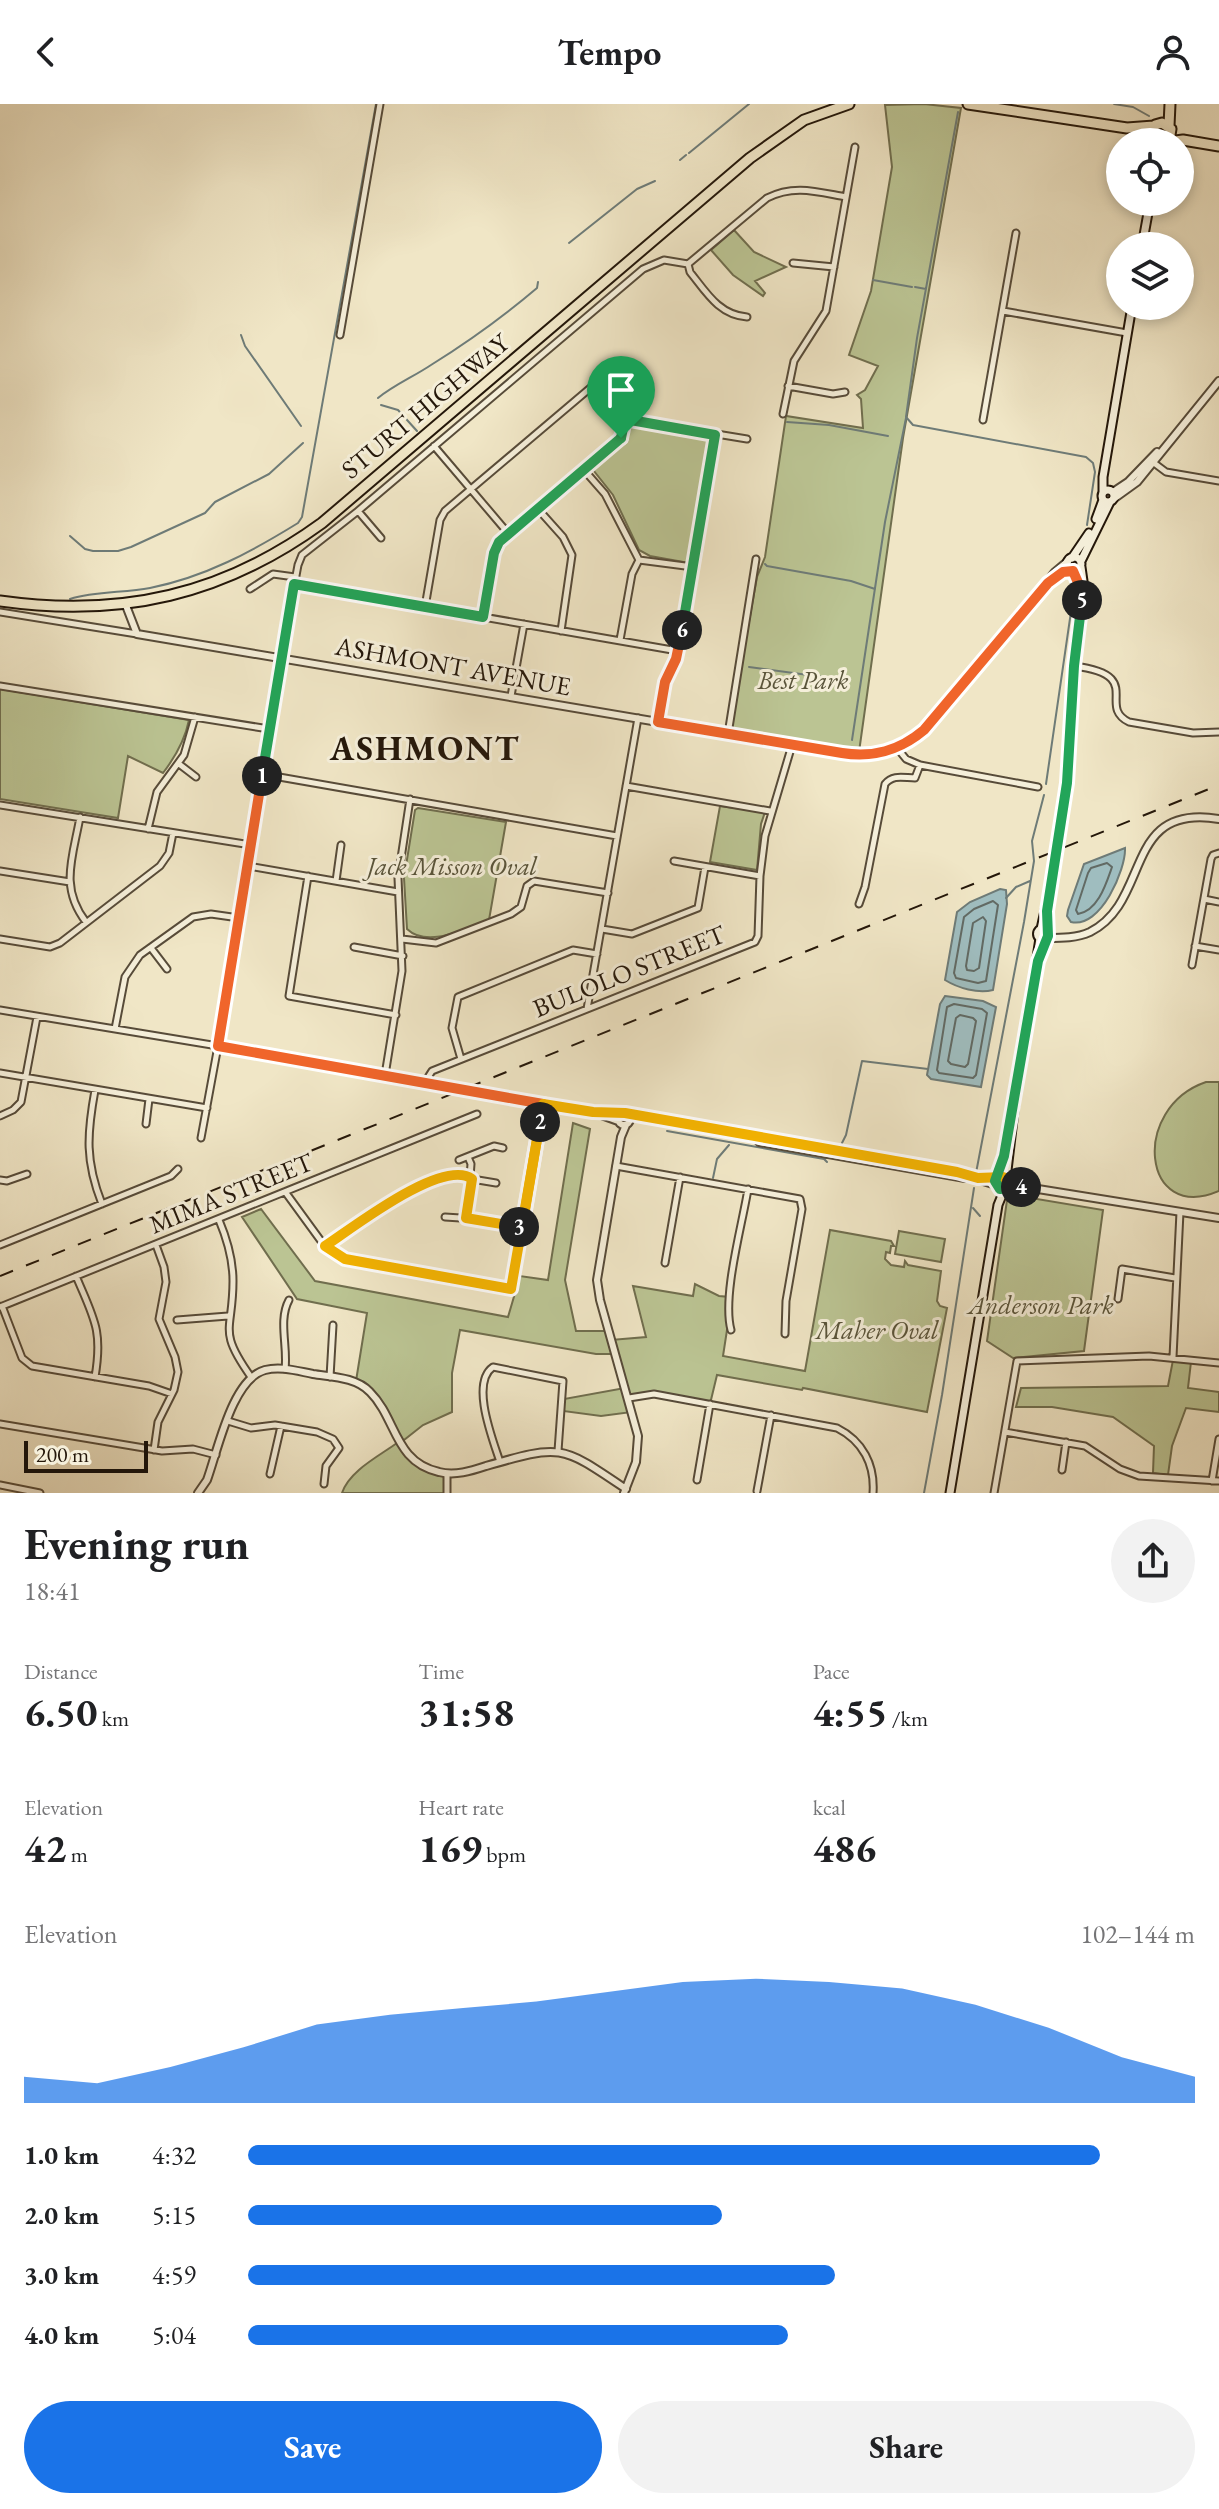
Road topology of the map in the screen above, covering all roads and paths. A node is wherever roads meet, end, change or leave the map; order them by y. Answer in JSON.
{"nodes":[{"id":1,"x":380,"y":104,"type":"edge"},
{"id":2,"x":849,"y":104,"type":"edge"},
{"id":3,"x":968,"y":104,"type":"edge"},
{"id":4,"x":1167,"y":104,"type":"edge"},
{"id":5,"x":821,"y":108,"type":"edge"},
{"id":6,"x":1156,"y":125,"type":"junction"},
{"id":7,"x":1170,"y":127,"type":"junction"},
{"id":8,"x":1127,"y":128,"type":"joint"},
{"id":9,"x":1156,"y":128,"type":"edge"},
{"id":10,"x":1194,"y":141,"type":"edge"},
{"id":11,"x":1219,"y":143,"type":"edge"},
{"id":12,"x":855,"y":147,"type":"dead end"},
{"id":13,"x":846,"y":197,"type":"junction"},
{"id":14,"x":1016,"y":233,"type":"dead end"},
{"id":15,"x":793,"y":263,"type":"dead end"},
{"id":16,"x":688,"y":264,"type":"junction"},
{"id":17,"x":834,"y":267,"type":"junction"},
{"id":18,"x":1003,"y":311,"type":"junction"},
{"id":19,"x":747,"y":317,"type":"dead end"},
{"id":20,"x":1129,"y":320,"type":"edge"},
{"id":21,"x":1127,"y":333,"type":"junction"},
{"id":22,"x":340,"y":335,"type":"dead end"},
{"id":23,"x":614,"y":364,"type":"dead end"},
{"id":24,"x":1219,"y":381,"type":"edge"},
{"id":25,"x":788,"y":386,"type":"junction"},
{"id":26,"x":591,"y":388,"type":"junction"},
{"id":27,"x":845,"y":392,"type":"dead end"},
{"id":28,"x":783,"y":414,"type":"dead end"},
{"id":29,"x":625,"y":419,"type":"junction"},
{"id":30,"x":983,"y":420,"type":"dead end"},
{"id":31,"x":715,"y":435,"type":"junction"},
{"id":32,"x":747,"y":439,"type":"dead end"},
{"id":33,"x":434,"y":446,"type":"junction"},
{"id":34,"x":1151,"y":461,"type":"junction"},
{"id":35,"x":584,"y":470,"type":"junction"},
{"id":36,"x":1219,"y":481,"type":"edge"},
{"id":37,"x":471,"y":488,"type":"junction"},
{"id":38,"x":1109,"y":496,"type":"junction"},
{"id":39,"x":538,"y":509,"type":"junction"},
{"id":40,"x":358,"y":511,"type":"junction"},
{"id":41,"x":508,"y":533,"type":"junction"},
{"id":42,"x":381,"y":538,"type":"dead end"},
{"id":43,"x":756,"y":559,"type":"dead end"},
{"id":44,"x":639,"y":560,"type":"junction"},
{"id":45,"x":1074,"y":565,"type":"junction"},
{"id":46,"x":693,"y":567,"type":"junction"},
{"id":47,"x":295,"y":581,"type":"junction"},
{"id":48,"x":250,"y":589,"type":"dead end"},
{"id":49,"x":0,"y":601,"type":"edge"},
{"id":50,"x":125,"y":603,"type":"junction"},
{"id":51,"x":425,"y":607,"type":"junction"},
{"id":52,"x":0,"y":612,"type":"edge"},
{"id":53,"x":483,"y":617,"type":"junction"},
{"id":54,"x":524,"y":624,"type":"junction"},
{"id":55,"x":561,"y":631,"type":"junction"},
{"id":56,"x":137,"y":634,"type":"junction"},
{"id":57,"x":620,"y":641,"type":"junction"},
{"id":58,"x":678,"y":651,"type":"junction"},
{"id":59,"x":281,"y":656,"type":"junction"},
{"id":60,"x":1074,"y":666,"type":"junction"},
{"id":61,"x":0,"y":686,"type":"edge"},
{"id":62,"x":511,"y":696,"type":"junction"},
{"id":63,"x":195,"y":717,"type":"junction"},
{"id":64,"x":638,"y":718,"type":"junction"},
{"id":65,"x":658,"y":722,"type":"junction"},
{"id":66,"x":269,"y":729,"type":"junction"},
{"id":67,"x":1219,"y":732,"type":"edge"},
{"id":68,"x":728,"y":734,"type":"junction"},
{"id":69,"x":792,"y":745,"type":"junction"},
{"id":70,"x":897,"y":748,"type":"junction"},
{"id":71,"x":179,"y":764,"type":"junction"},
{"id":72,"x":920,"y":765,"type":"junction"},
{"id":73,"x":262,"y":774,"type":"junction"},
{"id":74,"x":196,"y":777,"type":"dead end"},
{"id":75,"x":626,"y":786,"type":"junction"},
{"id":76,"x":1038,"y":787,"type":"dead end"},
{"id":77,"x":410,"y":799,"type":"junction"},
{"id":78,"x":0,"y":805,"type":"edge"},
{"id":79,"x":770,"y":811,"type":"junction"},
{"id":80,"x":80,"y":817,"type":"junction"},
{"id":81,"x":1219,"y":819,"type":"edge"},
{"id":82,"x":148,"y":829,"type":"junction"},
{"id":83,"x":173,"y":833,"type":"junction"},
{"id":84,"x":617,"y":836,"type":"junction"},
{"id":85,"x":251,"y":845,"type":"junction"},
{"id":86,"x":341,"y":845,"type":"dead end"},
{"id":87,"x":1219,"y":853,"type":"edge"},
{"id":88,"x":674,"y":861,"type":"dead end"},
{"id":89,"x":248,"y":866,"type":"junction"},
{"id":90,"x":705,"y":867,"type":"junction"},
{"id":91,"x":0,"y":871,"type":"edge"},
{"id":92,"x":308,"y":876,"type":"junction"},
{"id":93,"x":760,"y":876,"type":"junction"},
{"id":94,"x":336,"y":881,"type":"junction"},
{"id":95,"x":70,"y":882,"type":"junction"},
{"id":96,"x":398,"y":892,"type":"junction"},
{"id":97,"x":608,"y":893,"type":"junction"},
{"id":98,"x":1204,"y":899,"type":"junction"},
{"id":99,"x":1219,"y":902,"type":"edge"},
{"id":100,"x":859,"y":904,"type":"dead end"},
{"id":101,"x":239,"y":918,"type":"junction"},
{"id":102,"x":86,"y":922,"type":"junction"},
{"id":103,"x":602,"y":929,"type":"junction"},
{"id":104,"x":1045,"y":935,"type":"junction"},
{"id":105,"x":0,"y":939,"type":"edge"},
{"id":106,"x":402,"y":939,"type":"junction"},
{"id":107,"x":1195,"y":946,"type":"junction"},
{"id":108,"x":151,"y":947,"type":"junction"},
{"id":109,"x":354,"y":947,"type":"dead end"},
{"id":110,"x":1219,"y":950,"type":"edge"},
{"id":111,"x":597,"y":954,"type":"junction"},
{"id":112,"x":403,"y":956,"type":"junction"},
{"id":113,"x":1192,"y":965,"type":"dead end"},
{"id":114,"x":167,"y":969,"type":"dead end"},
{"id":115,"x":587,"y":1009,"type":"junction"},
{"id":116,"x":0,"y":1010,"type":"edge"},
{"id":117,"x":396,"y":1015,"type":"junction"},
{"id":118,"x":37,"y":1017,"type":"junction"},
{"id":119,"x":115,"y":1029,"type":"junction"},
{"id":120,"x":218,"y":1046,"type":"junction"},
{"id":121,"x":461,"y":1059,"type":"junction"},
{"id":122,"x":0,"y":1073,"type":"edge"},
{"id":123,"x":385,"y":1076,"type":"junction"},
{"id":124,"x":26,"y":1078,"type":"junction"},
{"id":125,"x":425,"y":1082,"type":"junction"},
{"id":126,"x":95,"y":1090,"type":"junction"},
{"id":127,"x":149,"y":1099,"type":"junction"},
{"id":128,"x":543,"y":1104,"type":"junction"},
{"id":129,"x":207,"y":1108,"type":"junction"},
{"id":130,"x":593,"y":1112,"type":"junction"},
{"id":131,"x":625,"y":1113,"type":"junction"},
{"id":132,"x":477,"y":1114,"type":"dead end"},
{"id":133,"x":0,"y":1116,"type":"edge"},
{"id":134,"x":623,"y":1123,"type":"junction"},
{"id":135,"x":146,"y":1124,"type":"dead end"},
{"id":136,"x":201,"y":1138,"type":"dead end"},
{"id":137,"x":503,"y":1148,"type":"dead end"},
{"id":138,"x":468,"y":1157,"type":"junction"},
{"id":139,"x":459,"y":1160,"type":"dead end"},
{"id":140,"x":616,"y":1166,"type":"junction"},
{"id":141,"x":178,"y":1169,"type":"dead end"},
{"id":142,"x":27,"y":1174,"type":"dead end"},
{"id":143,"x":680,"y":1177,"type":"junction"},
{"id":144,"x":471,"y":1178,"type":"junction"},
{"id":145,"x":0,"y":1180,"type":"edge"},
{"id":146,"x":496,"y":1183,"type":"dead end"},
{"id":147,"x":1002,"y":1183,"type":"junction"},
{"id":148,"x":748,"y":1189,"type":"junction"},
{"id":149,"x":286,"y":1193,"type":"junction"},
{"id":150,"x":102,"y":1204,"type":"junction"},
{"id":151,"x":1180,"y":1212,"type":"junction"},
{"id":152,"x":445,"y":1217,"type":"dead end"},
{"id":153,"x":466,"y":1218,"type":"junction"},
{"id":154,"x":1219,"y":1218,"type":"edge"},
{"id":155,"x":219,"y":1220,"type":"junction"},
{"id":156,"x":522,"y":1228,"type":"junction"},
{"id":157,"x":0,"y":1245,"type":"edge"},
{"id":158,"x":156,"y":1245,"type":"junction"},
{"id":159,"x":325,"y":1246,"type":"junction"},
{"id":160,"x":665,"y":1263,"type":"dead end"},
{"id":161,"x":76,"y":1276,"type":"junction"},
{"id":162,"x":1175,"y":1278,"type":"junction"},
{"id":163,"x":1118,"y":1299,"type":"dead end"},
{"id":164,"x":289,"y":1300,"type":"dead end"},
{"id":165,"x":1,"y":1307,"type":"edge"},
{"id":166,"x":228,"y":1316,"type":"junction"},
{"id":167,"x":177,"y":1320,"type":"dead end"},
{"id":168,"x":333,"y":1325,"type":"dead end"},
{"id":169,"x":731,"y":1330,"type":"dead end"},
{"id":170,"x":785,"y":1334,"type":"dead end"},
{"id":171,"x":1173,"y":1357,"type":"junction"},
{"id":172,"x":1219,"y":1363,"type":"edge"},
{"id":173,"x":285,"y":1369,"type":"junction"},
{"id":174,"x":95,"y":1377,"type":"junction"},
{"id":175,"x":251,"y":1377,"type":"junction"},
{"id":176,"x":330,"y":1377,"type":"junction"},
{"id":177,"x":172,"y":1394,"type":"junction"},
{"id":178,"x":629,"y":1398,"type":"junction"},
{"id":179,"x":710,"y":1404,"type":"junction"},
{"id":180,"x":771,"y":1415,"type":"junction"},
{"id":181,"x":228,"y":1421,"type":"junction"},
{"id":182,"x":0,"y":1424,"type":"edge"},
{"id":183,"x":281,"y":1426,"type":"junction"},
{"id":184,"x":1005,"y":1432,"type":"junction"},
{"id":185,"x":1219,"y":1439,"type":"edge"},
{"id":186,"x":1066,"y":1442,"type":"junction"},
{"id":187,"x":154,"y":1450,"type":"junction"},
{"id":188,"x":558,"y":1451,"type":"junction"},
{"id":189,"x":216,"y":1455,"type":"junction"},
{"id":190,"x":500,"y":1462,"type":"junction"},
{"id":191,"x":1062,"y":1470,"type":"dead end"},
{"id":192,"x":270,"y":1474,"type":"dead end"},
{"id":193,"x":447,"y":1474,"type":"junction"},
{"id":194,"x":697,"y":1480,"type":"dead end"},
{"id":195,"x":1215,"y":1481,"type":"edge"},
{"id":196,"x":324,"y":1484,"type":"dead end"},
{"id":197,"x":4,"y":1488,"type":"edge"},
{"id":198,"x":625,"y":1491,"type":"edge"},
{"id":199,"x":757,"y":1491,"type":"dead end"},
{"id":200,"x":40,"y":1493,"type":"edge"},
{"id":201,"x":198,"y":1493,"type":"edge"},
{"id":202,"x":447,"y":1493,"type":"edge"},
{"id":203,"x":873,"y":1493,"type":"edge"},
{"id":204,"x":950,"y":1493,"type":"edge"},
{"id":205,"x":994,"y":1493,"type":"edge"}],
"edges":[{"from":1,"to":22,"type":"street"},
{"from":2,"to":5,"type":"highway","name":"STURT HIGHWAY"},
{"from":3,"to":8,"type":"highway"},
{"from":4,"to":6,"type":"highway"},
{"from":4,"to":7,"type":"highway"},
{"from":5,"to":50,"type":"highway","name":"STURT HIGHWAY"},
{"from":6,"to":7,"type":"highway"},
{"from":6,"to":8,"type":"highway"},
{"from":6,"to":9,"type":"highway"},
{"from":7,"to":11,"type":"highway"},
{"from":10,"to":11,"type":"highway"},
{"from":12,"to":13,"type":"street"},
{"from":13,"to":16,"type":"street"},
{"from":13,"to":17,"type":"street"},
{"from":14,"to":18,"type":"street"},
{"from":15,"to":17,"type":"street"},
{"from":16,"to":19,"type":"street"},
{"from":16,"to":33,"type":"street"},
{"from":17,"to":25,"type":"street"},
{"from":18,"to":21,"type":"street"},
{"from":18,"to":30,"type":"street"},
{"from":20,"to":21,"type":"main road"},
{"from":21,"to":38,"type":"main road"},
{"from":23,"to":26,"type":"street"},
{"from":24,"to":34,"type":"street"},
{"from":25,"to":27,"type":"street"},
{"from":25,"to":28,"type":"street"},
{"from":26,"to":29,"type":"street"},
{"from":26,"to":37,"type":"street"},
{"from":29,"to":31,"type":"street"},
{"from":29,"to":35,"type":"street"},
{"from":31,"to":32,"type":"street"},
{"from":31,"to":46,"type":"street"},
{"from":33,"to":37,"type":"street"},
{"from":33,"to":40,"type":"street"},
{"from":34,"to":36,"type":"street"},
{"from":34,"to":38,"type":"street"},
{"from":35,"to":39,"type":"street"},
{"from":35,"to":44,"type":"street"},
{"from":37,"to":41,"type":"street"},
{"from":37,"to":51,"type":"street"},
{"from":38,"to":45,"type":"main road"},
{"from":39,"to":41,"type":"street"},
{"from":39,"to":55,"type":"street"},
{"from":40,"to":42,"type":"street"},
{"from":40,"to":47,"type":"street"},
{"from":41,"to":53,"type":"street"},
{"from":43,"to":68,"type":"street"},
{"from":44,"to":46,"type":"street"},
{"from":44,"to":57,"type":"street"},
{"from":45,"to":60,"type":"main road"},
{"from":45,"to":70,"type":"street"},
{"from":46,"to":58,"type":"street"},
{"from":47,"to":48,"type":"street"},
{"from":47,"to":51,"type":"street"},
{"from":47,"to":59,"type":"street"},
{"from":49,"to":50,"type":"highway","name":"STURT HIGHWAY"},
{"from":50,"to":56,"type":"street"},
{"from":51,"to":53,"type":"street"},
{"from":52,"to":56,"type":"street","name":"ASHMONT AVENUE"},
{"from":53,"to":54,"type":"street"},
{"from":54,"to":55,"type":"street"},
{"from":54,"to":62,"type":"street"},
{"from":55,"to":57,"type":"street"},
{"from":56,"to":59,"type":"street","name":"ASHMONT AVENUE"},
{"from":57,"to":58,"type":"street"},
{"from":58,"to":65,"type":"street"},
{"from":59,"to":62,"type":"street","name":"ASHMONT AVENUE"},
{"from":59,"to":66,"type":"street"},
{"from":60,"to":67,"type":"street"},
{"from":60,"to":104,"type":"main road","bridge":true},
{"from":61,"to":63,"type":"street"},
{"from":62,"to":64,"type":"street","name":"ASHMONT AVENUE"},
{"from":63,"to":66,"type":"street"},
{"from":63,"to":71,"type":"street"},
{"from":64,"to":65,"type":"street","name":"ASHMONT AVENUE"},
{"from":64,"to":75,"type":"street"},
{"from":65,"to":68,"type":"street","name":"ASHMONT AVENUE"},
{"from":66,"to":73,"type":"street"},
{"from":68,"to":69,"type":"street","name":"ASHMONT AVENUE"},
{"from":69,"to":70,"type":"street","name":"ASHMONT AVENUE"},
{"from":69,"to":79,"type":"street","name":"BULOLO STREET"},
{"from":70,"to":72,"type":"street"},
{"from":71,"to":74,"type":"street"},
{"from":71,"to":82,"type":"street"},
{"from":72,"to":76,"type":"street"},
{"from":72,"to":100,"type":"street"},
{"from":73,"to":77,"type":"street"},
{"from":73,"to":85,"type":"street"},
{"from":75,"to":79,"type":"street"},
{"from":75,"to":84,"type":"street"},
{"from":77,"to":84,"type":"street"},
{"from":77,"to":96,"type":"street"},
{"from":78,"to":80,"type":"street"},
{"from":79,"to":93,"type":"street","name":"BULOLO STREET"},
{"from":80,"to":82,"type":"street"},
{"from":80,"to":95,"type":"street"},
{"from":81,"to":104,"type":"street"},
{"from":82,"to":83,"type":"street"},
{"from":83,"to":85,"type":"street"},
{"from":83,"to":102,"type":"street"},
{"from":84,"to":97,"type":"street"},
{"from":85,"to":89,"type":"street"},
{"from":86,"to":94,"type":"street"},
{"from":87,"to":98,"type":"street"},
{"from":88,"to":90,"type":"street"},
{"from":89,"to":92,"type":"street"},
{"from":89,"to":101,"type":"street"},
{"from":90,"to":93,"type":"street"},
{"from":90,"to":103,"type":"street"},
{"from":91,"to":95,"type":"street"},
{"from":92,"to":94,"type":"street"},
{"from":92,"to":117,"type":"street"},
{"from":93,"to":115,"type":"street","name":"BULOLO STREET"},
{"from":94,"to":96,"type":"street"},
{"from":95,"to":102,"type":"street"},
{"from":96,"to":106,"type":"street"},
{"from":97,"to":103,"type":"street"},
{"from":97,"to":106,"type":"street"},
{"from":98,"to":99,"type":"street"},
{"from":98,"to":107,"type":"street"},
{"from":101,"to":108,"type":"street"},
{"from":101,"to":120,"type":"street"},
{"from":102,"to":105,"type":"street"},
{"from":103,"to":111,"type":"street"},
{"from":104,"to":147,"type":"main road"},
{"from":106,"to":112,"type":"street"},
{"from":107,"to":110,"type":"street"},
{"from":107,"to":113,"type":"street"},
{"from":108,"to":114,"type":"street"},
{"from":108,"to":119,"type":"street"},
{"from":109,"to":112,"type":"street"},
{"from":111,"to":115,"type":"street"},
{"from":111,"to":121,"type":"street"},
{"from":112,"to":117,"type":"street"},
{"from":115,"to":121,"type":"street","name":"BULOLO STREET"},
{"from":116,"to":118,"type":"street"},
{"from":117,"to":123,"type":"street"},
{"from":118,"to":119,"type":"street"},
{"from":118,"to":124,"type":"street"},
{"from":119,"to":120,"type":"street"},
{"from":120,"to":123,"type":"street"},
{"from":120,"to":129,"type":"street"},
{"from":121,"to":125,"type":"street","name":"BULOLO STREET"},
{"from":122,"to":124,"type":"street"},
{"from":123,"to":125,"type":"street"},
{"from":124,"to":126,"type":"street"},
{"from":124,"to":133,"type":"street"},
{"from":125,"to":128,"type":"street"},
{"from":126,"to":127,"type":"street"},
{"from":126,"to":150,"type":"street"},
{"from":127,"to":129,"type":"street"},
{"from":127,"to":135,"type":"street"},
{"from":128,"to":130,"type":"street"},
{"from":128,"to":156,"type":"street"},
{"from":129,"to":136,"type":"street"},
{"from":130,"to":131,"type":"street"},
{"from":130,"to":134,"type":"street"},
{"from":131,"to":134,"type":"street"},
{"from":131,"to":134,"type":"street"},
{"from":131,"to":147,"type":"street"},
{"from":132,"to":149,"type":"street","name":"MIMA STREET"},
{"from":134,"to":140,"type":"street"},
{"from":134,"to":147,"type":"street"},
{"from":137,"to":138,"type":"street"},
{"from":138,"to":139,"type":"street"},
{"from":138,"to":144,"type":"street"},
{"from":140,"to":143,"type":"street"},
{"from":140,"to":178,"type":"street"},
{"from":141,"to":150,"type":"street"},
{"from":142,"to":145,"type":"street"},
{"from":143,"to":148,"type":"street"},
{"from":143,"to":160,"type":"street"},
{"from":144,"to":146,"type":"street"},
{"from":144,"to":153,"type":"street"},
{"from":144,"to":159,"type":"street"},
{"from":147,"to":151,"type":"street"},
{"from":147,"to":204,"type":"main road"},
{"from":148,"to":169,"type":"street"},
{"from":148,"to":170,"type":"street"},
{"from":149,"to":155,"type":"street","name":"MIMA STREET"},
{"from":149,"to":159,"type":"street"},
{"from":150,"to":157,"type":"street"},
{"from":151,"to":154,"type":"street"},
{"from":151,"to":162,"type":"street"},
{"from":152,"to":153,"type":"street"},
{"from":153,"to":156,"type":"street"},
{"from":155,"to":158,"type":"street","name":"MIMA STREET"},
{"from":155,"to":166,"type":"street"},
{"from":156,"to":159,"type":"street"},
{"from":158,"to":161,"type":"street","name":"MIMA STREET"},
{"from":158,"to":177,"type":"street"},
{"from":161,"to":165,"type":"street","name":"MIMA STREET"},
{"from":161,"to":174,"type":"street"},
{"from":162,"to":163,"type":"street"},
{"from":162,"to":171,"type":"street"},
{"from":164,"to":173,"type":"street"},
{"from":165,"to":174,"type":"street"},
{"from":166,"to":167,"type":"street"},
{"from":166,"to":175,"type":"street"},
{"from":168,"to":176,"type":"street"},
{"from":171,"to":172,"type":"street"},
{"from":171,"to":184,"type":"street"},
{"from":173,"to":175,"type":"street"},
{"from":173,"to":176,"type":"street"},
{"from":174,"to":177,"type":"street"},
{"from":175,"to":181,"type":"street"},
{"from":176,"to":193,"type":"street"},
{"from":177,"to":187,"type":"street"},
{"from":178,"to":179,"type":"street"},
{"from":178,"to":198,"type":"street"},
{"from":179,"to":180,"type":"street"},
{"from":179,"to":194,"type":"street"},
{"from":180,"to":199,"type":"street"},
{"from":180,"to":203,"type":"street"},
{"from":181,"to":183,"type":"street"},
{"from":181,"to":189,"type":"street"},
{"from":182,"to":187,"type":"street"},
{"from":183,"to":192,"type":"street"},
{"from":183,"to":196,"type":"street"},
{"from":184,"to":186,"type":"street"},
{"from":184,"to":205,"type":"street"},
{"from":185,"to":195,"type":"street"},
{"from":186,"to":191,"type":"street"},
{"from":186,"to":195,"type":"street"},
{"from":187,"to":189,"type":"street"},
{"from":188,"to":190,"type":"street"},
{"from":188,"to":190,"type":"street"},
{"from":188,"to":198,"type":"street"},
{"from":189,"to":201,"type":"street"},
{"from":190,"to":193,"type":"street"},
{"from":193,"to":202,"type":"street"},
{"from":197,"to":200,"type":"street"}]}
